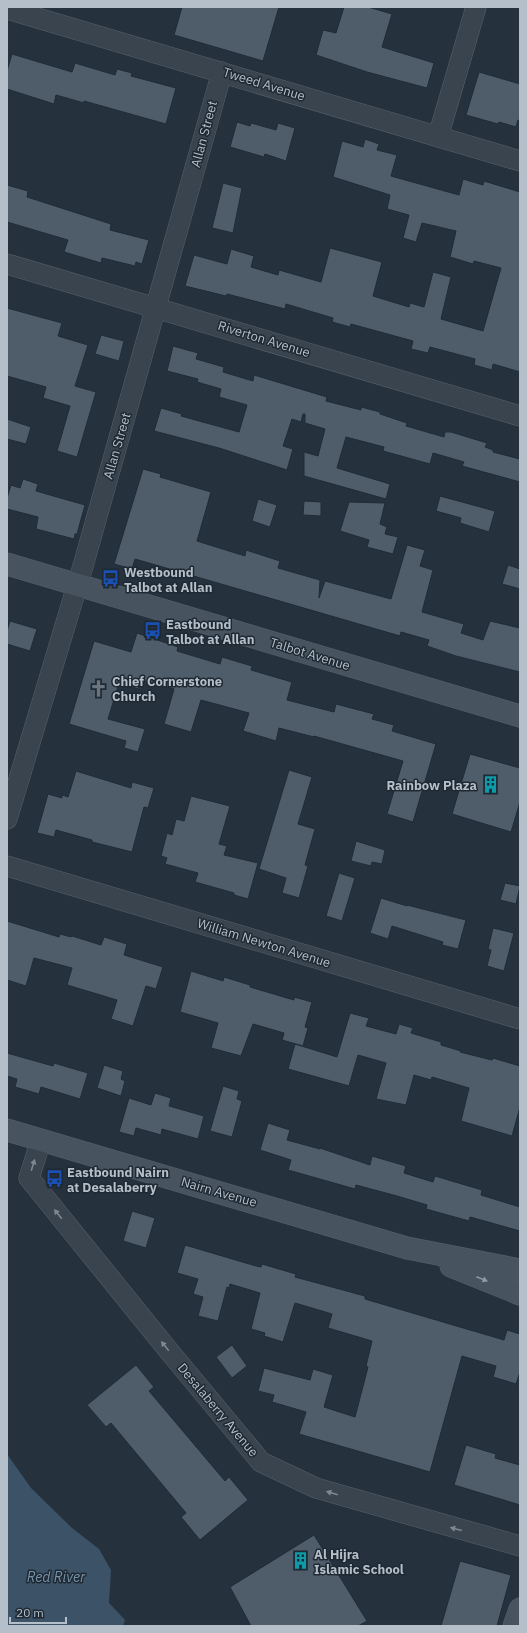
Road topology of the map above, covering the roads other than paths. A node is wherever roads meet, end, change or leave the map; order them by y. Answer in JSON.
{"nodes":[{"id":1,"x":476,"y":7,"type":"edge"},
{"id":2,"x":7,"y":9,"type":"edge"},
{"id":3,"x":222,"y":72,"type":"junction"},
{"id":4,"x":438,"y":137,"type":"junction"},
{"id":5,"x":520,"y":161,"type":"edge"},
{"id":6,"x":7,"y":264,"type":"edge"},
{"id":7,"x":156,"y":308,"type":"junction"},
{"id":8,"x":520,"y":416,"type":"edge"},
{"id":9,"x":7,"y":564,"type":"edge"},
{"id":10,"x":78,"y":585,"type":"junction"},
{"id":11,"x":520,"y":716,"type":"edge"},
{"id":12,"x":7,"y":819,"type":"edge"},
{"id":13,"x":7,"y":866,"type":"edge"},
{"id":14,"x":520,"y":1019,"type":"edge"},
{"id":15,"x":7,"y":1130,"type":"edge"},
{"id":16,"x":41,"y":1140,"type":"junction"},
{"id":17,"x":407,"y":1248,"type":"junction"},
{"id":18,"x":520,"y":1270,"type":"edge"},
{"id":19,"x":520,"y":1294,"type":"edge"},
{"id":20,"x":520,"y":1546,"type":"edge"},
{"id":21,"x":520,"y":1609,"type":"edge"},
{"id":22,"x":514,"y":1626,"type":"edge"}],
"edges":[{"from":1,"to":4,"type":"street"},
{"from":2,"to":3,"type":"street","name":"Tweed Avenue"},
{"from":3,"to":4,"type":"street","name":"Tweed Avenue"},
{"from":3,"to":7,"type":"street","name":"Allan Street"},
{"from":4,"to":5,"type":"street","name":"Tweed Avenue"},
{"from":6,"to":7,"type":"street","name":"Riverton Avenue"},
{"from":7,"to":8,"type":"street","name":"Riverton Avenue"},
{"from":7,"to":10,"type":"street","name":"Allan Street"},
{"from":9,"to":10,"type":"main road","name":"Talbot Avenue"},
{"from":10,"to":11,"type":"main road","name":"Talbot Avenue"},
{"from":10,"to":12,"type":"street","name":"Allan Street"},
{"from":13,"to":14,"type":"street","name":"William Newton Avenue"},
{"from":15,"to":16,"type":"main road","name":"Nairn Avenue"},
{"from":16,"to":17,"type":"main road","name":"Nairn Avenue"},
{"from":20,"to":16,"type":"street","name":"Desalaberry Avenue","one_way":true},
{"from":17,"to":18,"type":"main road","name":"Nairn Avenue"},
{"from":17,"to":19,"type":"main road","name":"Nairn Avenue","one_way":true},
{"from":21,"to":22,"type":"main road"}]}
